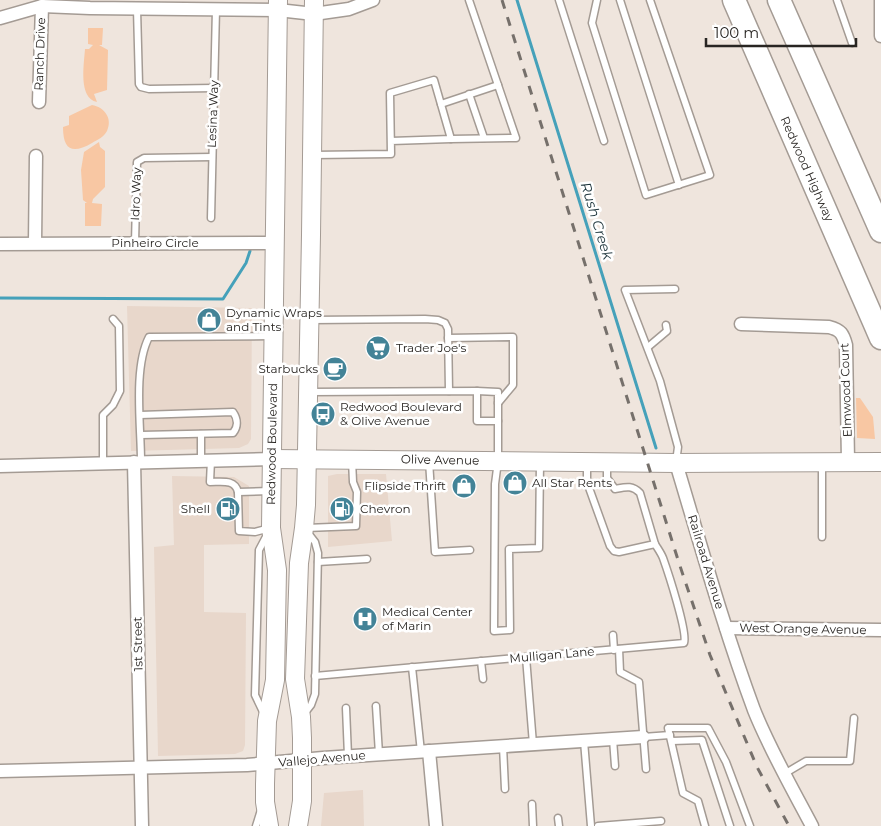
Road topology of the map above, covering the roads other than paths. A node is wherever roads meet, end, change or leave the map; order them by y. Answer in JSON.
{"nodes":[{"id":1,"x":373,"y":0,"type":"edge"},
{"id":2,"x":470,"y":0,"type":"edge"},
{"id":3,"x":559,"y":0,"type":"edge"},
{"id":4,"x":604,"y":0,"type":"edge"},
{"id":5,"x":620,"y":0,"type":"edge"},
{"id":6,"x":650,"y":0,"type":"edge"},
{"id":7,"x":734,"y":0,"type":"edge"},
{"id":8,"x":779,"y":0,"type":"edge"},
{"id":9,"x":838,"y":0,"type":"edge"},
{"id":10,"x":880,"y":0,"type":"edge"},
{"id":11,"x":597,"y":1,"type":"edge"},
{"id":12,"x":90,"y":4,"type":"edge"},
{"id":13,"x":179,"y":4,"type":"edge"},
{"id":14,"x":278,"y":5,"type":"edge"},
{"id":15,"x":349,"y":5,"type":"edge"},
{"id":16,"x":42,"y":6,"type":"junction"},
{"id":17,"x":314,"y":7,"type":"edge"},
{"id":18,"x":137,"y":8,"type":"junction"},
{"id":19,"x":216,"y":9,"type":"junction"},
{"id":20,"x":0,"y":18,"type":"edge"},
{"id":21,"x":881,"y":36,"type":"edge"},
{"id":22,"x":852,"y":43,"type":"dead end"},
{"id":23,"x":498,"y":85,"type":"junction"},
{"id":24,"x":214,"y":88,"type":"junction"},
{"id":25,"x":469,"y":94,"type":"junction"},
{"id":26,"x":38,"y":102,"type":"dead end"},
{"id":27,"x":441,"y":104,"type":"junction"},
{"id":28,"x":484,"y":138,"type":"junction"},
{"id":29,"x":451,"y":139,"type":"junction"},
{"id":30,"x":391,"y":141,"type":"junction"},
{"id":31,"x":604,"y":141,"type":"dead end"},
{"id":32,"x":312,"y":155,"type":"junction"},
{"id":33,"x":36,"y":156,"type":"dead end"},
{"id":34,"x":212,"y":157,"type":"junction"},
{"id":35,"x":679,"y":185,"type":"junction"},
{"id":36,"x":211,"y":218,"type":"dead end"},
{"id":37,"x":881,"y":231,"type":"edge"},
{"id":38,"x":35,"y":243,"type":"junction"},
{"id":39,"x":135,"y":243,"type":"junction"},
{"id":40,"x":274,"y":243,"type":"junction"},
{"id":41,"x":0,"y":244,"type":"edge"},
{"id":42,"x":674,"y":288,"type":"dead end"},
{"id":43,"x":113,"y":319,"type":"dead end"},
{"id":44,"x":310,"y":320,"type":"junction"},
{"id":45,"x":741,"y":324,"type":"dead end"},
{"id":46,"x":666,"y":325,"type":"dead end"},
{"id":47,"x":273,"y":336,"type":"junction"},
{"id":48,"x":448,"y":338,"type":"junction"},
{"id":49,"x":881,"y":338,"type":"edge"},
{"id":50,"x":648,"y":347,"type":"junction"},
{"id":51,"x":449,"y":390,"type":"junction"},
{"id":52,"x":477,"y":391,"type":"junction"},
{"id":53,"x":308,"y":392,"type":"junction"},
{"id":54,"x":498,"y":403,"type":"junction"},
{"id":55,"x":140,"y":415,"type":"junction"},
{"id":56,"x":498,"y":421,"type":"junction"},
{"id":57,"x":201,"y":434,"type":"junction"},
{"id":58,"x":141,"y":435,"type":"junction"},
{"id":59,"x":272,"y":458,"type":"junction"},
{"id":60,"x":306,"y":459,"type":"junction"},
{"id":61,"x":352,"y":459,"type":"junction"},
{"id":62,"x":206,"y":460,"type":"junction"},
{"id":63,"x":429,"y":460,"type":"junction"},
{"id":64,"x":138,"y":461,"type":"junction"},
{"id":65,"x":498,"y":461,"type":"junction"},
{"id":66,"x":848,"y":461,"type":"junction"},
{"id":67,"x":540,"y":462,"type":"junction"},
{"id":68,"x":587,"y":462,"type":"junction"},
{"id":69,"x":607,"y":462,"type":"junction"},
{"id":70,"x":822,"y":462,"type":"junction"},
{"id":71,"x":881,"y":462,"type":"edge"},
{"id":72,"x":103,"y":463,"type":"junction"},
{"id":73,"x":676,"y":463,"type":"junction"},
{"id":74,"x":0,"y":466,"type":"edge"},
{"id":75,"x":272,"y":491,"type":"junction"},
{"id":76,"x":238,"y":492,"type":"junction"},
{"id":77,"x":271,"y":528,"type":"junction"},
{"id":78,"x":304,"y":528,"type":"junction"},
{"id":79,"x":822,"y":537,"type":"dead end"},
{"id":80,"x":655,"y":544,"type":"junction"},
{"id":81,"x":470,"y":550,"type":"dead end"},
{"id":82,"x":367,"y":559,"type":"dead end"},
{"id":83,"x":318,"y":562,"type":"junction"},
{"id":84,"x":726,"y":628,"type":"junction"},
{"id":85,"x":881,"y":630,"type":"edge"},
{"id":86,"x":613,"y":635,"type":"dead end"},
{"id":87,"x":616,"y":650,"type":"junction"},
{"id":88,"x":526,"y":657,"type":"junction"},
{"id":89,"x":481,"y":661,"type":"junction"},
{"id":90,"x":412,"y":667,"type":"junction"},
{"id":91,"x":315,"y":676,"type":"junction"},
{"id":92,"x":483,"y":679,"type":"dead end"},
{"id":93,"x":376,"y":706,"type":"dead end"},
{"id":94,"x":346,"y":708,"type":"dead end"},
{"id":95,"x":301,"y":716,"type":"junction"},
{"id":96,"x":854,"y":718,"type":"dead end"},
{"id":97,"x":643,"y":737,"type":"junction"},
{"id":98,"x":671,"y":738,"type":"junction"},
{"id":99,"x":613,"y":739,"type":"junction"},
{"id":100,"x":702,"y":740,"type":"junction"},
{"id":101,"x":584,"y":741,"type":"junction"},
{"id":102,"x":715,"y":741,"type":"junction"},
{"id":103,"x":532,"y":744,"type":"junction"},
{"id":104,"x":503,"y":746,"type":"junction"},
{"id":105,"x":425,"y":752,"type":"junction"},
{"id":106,"x":379,"y":754,"type":"junction"},
{"id":107,"x":348,"y":756,"type":"junction"},
{"id":108,"x":302,"y":761,"type":"junction"},
{"id":109,"x":266,"y":764,"type":"junction"},
{"id":110,"x":615,"y":766,"type":"dead end"},
{"id":111,"x":140,"y":767,"type":"junction"},
{"id":112,"x":646,"y":769,"type":"dead end"},
{"id":113,"x":0,"y":771,"type":"edge"},
{"id":114,"x":784,"y":774,"type":"junction"},
{"id":115,"x":505,"y":789,"type":"dead end"},
{"id":116,"x":265,"y":802,"type":"junction"},
{"id":117,"x":532,"y":804,"type":"dead end"},
{"id":118,"x":558,"y":818,"type":"dead end"},
{"id":119,"x":660,"y":821,"type":"dead end"},
{"id":120,"x":301,"y":824,"type":"edge"},
{"id":121,"x":142,"y":826,"type":"edge"},
{"id":122,"x":256,"y":826,"type":"edge"},
{"id":123,"x":269,"y":826,"type":"edge"},
{"id":124,"x":436,"y":826,"type":"edge"},
{"id":125,"x":533,"y":826,"type":"edge"},
{"id":126,"x":559,"y":826,"type":"edge"},
{"id":127,"x":591,"y":826,"type":"edge"},
{"id":128,"x":598,"y":826,"type":"edge"},
{"id":129,"x":705,"y":826,"type":"edge"},
{"id":130,"x":730,"y":826,"type":"edge"},
{"id":131,"x":750,"y":826,"type":"edge"},
{"id":132,"x":812,"y":826,"type":"edge"}],
"edges":[{"from":1,"to":15,"type":"street","name":"Ranch Drive"},
{"from":2,"to":23,"type":"lane"},
{"from":3,"to":31,"type":"lane"},
{"from":4,"to":11,"type":"lane"},
{"from":5,"to":35,"type":"lane"},
{"from":6,"to":35,"type":"lane"},
{"from":7,"to":49,"type":"highway","name":"Redwood Highway"},
{"from":8,"to":37,"type":"highway"},
{"from":9,"to":22,"type":"lane"},
{"from":10,"to":21,"type":"street"},
{"from":11,"to":35,"type":"lane"},
{"from":12,"to":16,"type":"street","name":"Ranch Drive"},
{"from":12,"to":18,"type":"street","name":"Ranch Drive"},
{"from":13,"to":18,"type":"street","name":"Ranch Drive"},
{"from":13,"to":19,"type":"street","name":"Ranch Drive"},
{"from":14,"to":17,"type":"street","name":"Ranch Drive"},
{"from":14,"to":19,"type":"street","name":"Ranch Drive"},
{"from":14,"to":40,"type":"main road","name":"Redwood Boulevard"},
{"from":15,"to":17,"type":"street","name":"Ranch Drive"},
{"from":16,"to":20,"type":"street","name":"Ranch Drive"},
{"from":16,"to":26,"type":"street","name":"Ranch Drive"},
{"from":17,"to":32,"type":"main road"},
{"from":18,"to":24,"type":"lane"},
{"from":19,"to":24,"type":"lane","name":"Lesina Way"},
{"from":23,"to":25,"type":"lane"},
{"from":23,"to":28,"type":"lane"},
{"from":24,"to":34,"type":"lane","name":"Lesina Way"},
{"from":25,"to":27,"type":"lane"},
{"from":25,"to":28,"type":"lane"},
{"from":27,"to":29,"type":"lane"},
{"from":27,"to":30,"type":"lane"},
{"from":28,"to":29,"type":"lane"},
{"from":29,"to":30,"type":"lane"},
{"from":30,"to":32,"type":"lane"},
{"from":32,"to":44,"type":"main road"},
{"from":33,"to":38,"type":"street"},
{"from":34,"to":36,"type":"lane","name":"Lesina Way"},
{"from":34,"to":39,"type":"lane","name":"Idro Way"},
{"from":38,"to":39,"type":"street","name":"Pinheiro Circle"},
{"from":38,"to":41,"type":"street","name":"Pinheiro Circle"},
{"from":39,"to":40,"type":"street","name":"Pinheiro Circle"},
{"from":40,"to":47,"type":"main road","name":"Redwood Boulevard"},
{"from":42,"to":50,"type":"lane","name":"Railroad Avenue"},
{"from":43,"to":72,"type":"lane"},
{"from":44,"to":48,"type":"lane"},
{"from":44,"to":53,"type":"main road"},
{"from":45,"to":66,"type":"street","name":"Elmwood Court"},
{"from":46,"to":50,"type":"lane"},
{"from":47,"to":55,"type":"lane"},
{"from":47,"to":59,"type":"main road","name":"Redwood Boulevard"},
{"from":48,"to":51,"type":"lane"},
{"from":48,"to":54,"type":"lane"},
{"from":50,"to":73,"type":"lane","name":"Railroad Avenue"},
{"from":51,"to":52,"type":"lane"},
{"from":51,"to":53,"type":"lane"},
{"from":52,"to":54,"type":"lane"},
{"from":52,"to":56,"type":"lane"},
{"from":53,"to":60,"type":"main road"},
{"from":54,"to":56,"type":"lane"},
{"from":55,"to":57,"type":"lane"},
{"from":55,"to":58,"type":"lane"},
{"from":56,"to":65,"type":"lane"},
{"from":57,"to":58,"type":"lane"},
{"from":57,"to":62,"type":"lane"},
{"from":58,"to":64,"type":"lane"},
{"from":59,"to":60,"type":"main road","name":"Olive Avenue"},
{"from":59,"to":62,"type":"street","name":"Olive Avenue"},
{"from":59,"to":75,"type":"main road","name":"Redwood Boulevard"},
{"from":60,"to":61,"type":"main road","name":"Olive Avenue"},
{"from":60,"to":78,"type":"main road"},
{"from":61,"to":63,"type":"main road","name":"Olive Avenue"},
{"from":61,"to":78,"type":"lane"},
{"from":62,"to":64,"type":"street","name":"Olive Avenue"},
{"from":62,"to":76,"type":"lane"},
{"from":63,"to":65,"type":"main road","name":"Olive Avenue"},
{"from":63,"to":81,"type":"lane"},
{"from":64,"to":72,"type":"street","name":"Olive Avenue"},
{"from":64,"to":111,"type":"street","name":"1st Street"},
{"from":65,"to":67,"type":"main road","name":"Olive Avenue"},
{"from":65,"to":67,"type":"lane"},
{"from":66,"to":70,"type":"main road","name":"Olive Avenue"},
{"from":66,"to":71,"type":"main road","name":"Olive Avenue"},
{"from":67,"to":68,"type":"main road","name":"Olive Avenue"},
{"from":68,"to":69,"type":"main road","name":"Olive Avenue"},
{"from":68,"to":80,"type":"lane"},
{"from":69,"to":73,"type":"main road","name":"Olive Avenue"},
{"from":69,"to":80,"type":"lane"},
{"from":70,"to":73,"type":"main road","name":"Olive Avenue"},
{"from":70,"to":79,"type":"lane"},
{"from":72,"to":74,"type":"street","name":"Olive Avenue"},
{"from":73,"to":84,"type":"street","name":"Railroad Avenue"},
{"from":75,"to":76,"type":"lane"},
{"from":75,"to":77,"type":"main road","name":"Redwood Boulevard"},
{"from":76,"to":77,"type":"lane"},
{"from":77,"to":109,"type":"main road","name":"Redwood Boulevard"},
{"from":78,"to":83,"type":"lane"},
{"from":78,"to":95,"type":"main road"},
{"from":80,"to":87,"type":"lane","name":"Mulligan Lane"},
{"from":82,"to":83,"type":"lane"},
{"from":83,"to":91,"type":"lane"},
{"from":84,"to":85,"type":"street","name":"West Orange Avenue"},
{"from":84,"to":114,"type":"street","name":"Railroad Avenue"},
{"from":86,"to":87,"type":"lane"},
{"from":87,"to":88,"type":"lane","name":"Mulligan Lane"},
{"from":87,"to":97,"type":"lane"},
{"from":88,"to":89,"type":"lane","name":"Mulligan Lane"},
{"from":88,"to":103,"type":"lane"},
{"from":89,"to":90,"type":"lane","name":"Mulligan Lane"},
{"from":89,"to":92,"type":"lane"},
{"from":90,"to":91,"type":"lane","name":"Mulligan Lane"},
{"from":90,"to":105,"type":"lane"},
{"from":91,"to":95,"type":"lane"},
{"from":93,"to":106,"type":"lane"},
{"from":94,"to":107,"type":"lane"},
{"from":95,"to":108,"type":"main road"},
{"from":96,"to":114,"type":"lane"},
{"from":97,"to":98,"type":"lane"},
{"from":97,"to":99,"type":"street","name":"Vallejo Avenue"},
{"from":97,"to":112,"type":"lane"},
{"from":98,"to":100,"type":"lane"},
{"from":98,"to":102,"type":"lane"},
{"from":98,"to":129,"type":"lane"},
{"from":99,"to":101,"type":"street","name":"Vallejo Avenue"},
{"from":99,"to":110,"type":"lane"},
{"from":100,"to":102,"type":"lane"},
{"from":100,"to":130,"type":"lane"},
{"from":101,"to":103,"type":"street","name":"Vallejo Avenue"},
{"from":101,"to":127,"type":"lane"},
{"from":102,"to":131,"type":"lane"},
{"from":103,"to":104,"type":"street","name":"Vallejo Avenue"},
{"from":104,"to":105,"type":"street","name":"Vallejo Avenue"},
{"from":104,"to":115,"type":"lane"},
{"from":105,"to":106,"type":"street","name":"Vallejo Avenue"},
{"from":105,"to":124,"type":"street"},
{"from":106,"to":107,"type":"street","name":"Vallejo Avenue"},
{"from":107,"to":108,"type":"street","name":"Vallejo Avenue"},
{"from":108,"to":109,"type":"street","name":"Vallejo Avenue"},
{"from":108,"to":120,"type":"main road"},
{"from":109,"to":111,"type":"street","name":"Vallejo Avenue"},
{"from":109,"to":116,"type":"main road","name":"Redwood Boulevard"},
{"from":111,"to":113,"type":"street","name":"Vallejo Avenue"},
{"from":111,"to":121,"type":"street","name":"1st Street"},
{"from":114,"to":132,"type":"street","name":"Railroad Avenue"},
{"from":116,"to":122,"type":"lane"},
{"from":116,"to":123,"type":"main road","name":"Redwood Boulevard"},
{"from":117,"to":125,"type":"lane"},
{"from":118,"to":126,"type":"lane"},
{"from":119,"to":128,"type":"lane"}]}
